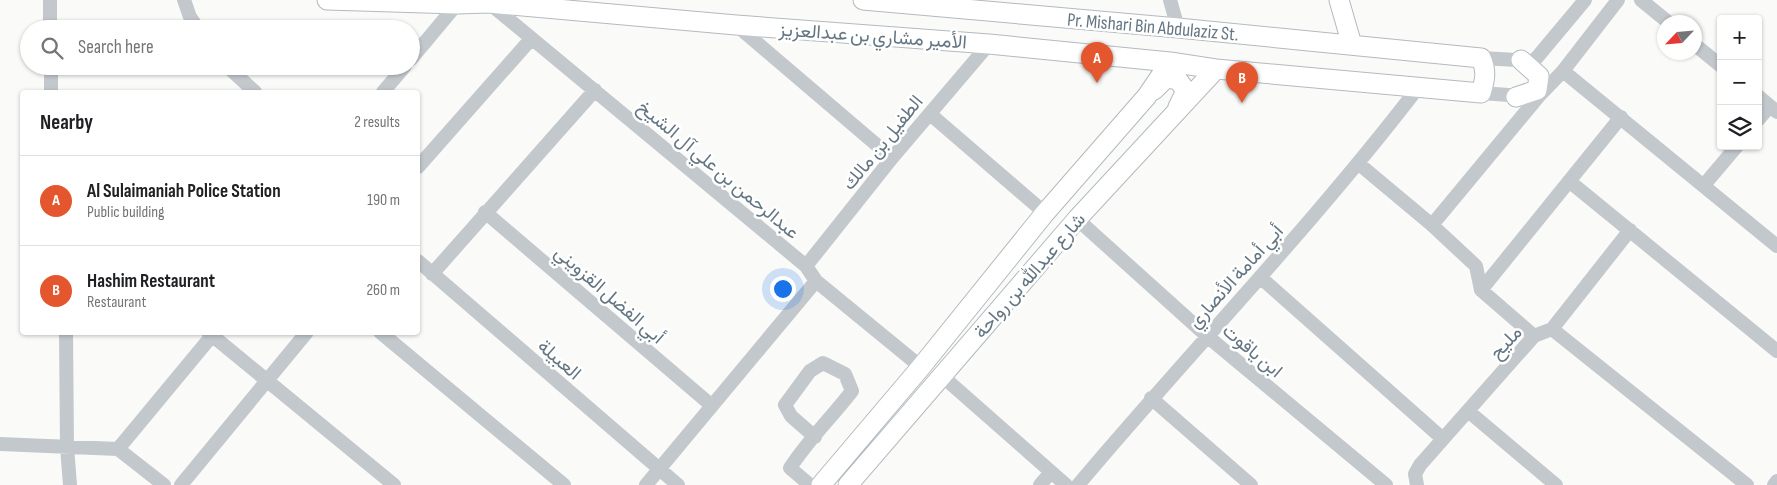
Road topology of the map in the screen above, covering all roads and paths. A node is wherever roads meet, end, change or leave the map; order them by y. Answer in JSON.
{"nodes":[{"id":1,"x":50,"y":0,"type":"edge"},
{"id":2,"x":184,"y":0,"type":"edge"},
{"id":3,"x":327,"y":0,"type":"edge"},
{"id":4,"x":863,"y":0,"type":"edge"},
{"id":5,"x":1170,"y":0,"type":"edge"},
{"id":6,"x":1339,"y":0,"type":"edge"},
{"id":7,"x":1585,"y":0,"type":"edge"},
{"id":8,"x":1618,"y":0,"type":"edge"},
{"id":9,"x":1641,"y":0,"type":"edge"},
{"id":10,"x":489,"y":3,"type":"junction"},
{"id":11,"x":457,"y":4,"type":"junction"},
{"id":12,"x":1011,"y":7,"type":"edge"},
{"id":13,"x":1659,"y":15,"type":"edge"},
{"id":14,"x":50,"y":20,"type":"edge"},
{"id":15,"x":192,"y":20,"type":"edge"},
{"id":16,"x":736,"y":25,"type":"junction"},
{"id":17,"x":1178,"y":28,"type":"junction"},
{"id":18,"x":531,"y":38,"type":"junction"},
{"id":19,"x":989,"y":44,"type":"junction"},
{"id":20,"x":1352,"y":45,"type":"junction"},
{"id":21,"x":420,"y":48,"type":"edge"},
{"id":22,"x":1702,"y":51,"type":"edge"},
{"id":23,"x":1481,"y":58,"type":"junction"},
{"id":24,"x":1521,"y":60,"type":"junction"},
{"id":25,"x":1170,"y":62,"type":"junction"},
{"id":26,"x":1717,"y":63,"type":"edge"},
{"id":27,"x":1216,"y":69,"type":"junction"},
{"id":28,"x":1564,"y":71,"type":"junction"},
{"id":29,"x":51,"y":75,"type":"edge"},
{"id":30,"x":237,"y":75,"type":"edge"},
{"id":31,"x":397,"y":75,"type":"edge"},
{"id":32,"x":1416,"y":89,"type":"junction"},
{"id":33,"x":52,"y":90,"type":"edge"},
{"id":34,"x":253,"y":90,"type":"edge"},
{"id":35,"x":385,"y":90,"type":"edge"},
{"id":36,"x":595,"y":90,"type":"junction"},
{"id":37,"x":1481,"y":93,"type":"junction"},
{"id":38,"x":1147,"y":96,"type":"junction"},
{"id":39,"x":1516,"y":97,"type":"junction"},
{"id":40,"x":1538,"y":97,"type":"junction"},
{"id":41,"x":1762,"y":99,"type":"edge"},
{"id":42,"x":1773,"y":109,"type":"edge"},
{"id":43,"x":930,"y":114,"type":"junction"},
{"id":44,"x":1174,"y":115,"type":"junction"},
{"id":45,"x":1621,"y":117,"type":"junction"},
{"id":46,"x":1762,"y":117,"type":"edge"},
{"id":47,"x":1734,"y":150,"type":"edge"},
{"id":48,"x":892,"y":158,"type":"junction"},
{"id":49,"x":1359,"y":164,"type":"junction"},
{"id":50,"x":420,"y":165,"type":"edge"},
{"id":51,"x":1569,"y":181,"type":"junction"},
{"id":52,"x":1704,"y":185,"type":"junction"},
{"id":53,"x":486,"y":212,"type":"junction"},
{"id":54,"x":1045,"y":213,"type":"junction"},
{"id":55,"x":1077,"y":219,"type":"junction"},
{"id":56,"x":1432,"y":225,"type":"junction"},
{"id":57,"x":1630,"y":230,"type":"junction"},
{"id":58,"x":1777,"y":246,"type":"edge"},
{"id":59,"x":420,"y":263,"type":"edge"},
{"id":60,"x":806,"y":266,"type":"junction"},
{"id":61,"x":432,"y":274,"type":"junction"},
{"id":62,"x":1260,"y":277,"type":"junction"},
{"id":63,"x":816,"y":281,"type":"junction"},
{"id":64,"x":1481,"y":290,"type":"junction"},
{"id":65,"x":1552,"y":329,"type":"junction"},
{"id":66,"x":66,"y":335,"type":"edge"},
{"id":67,"x":211,"y":335,"type":"edge"},
{"id":68,"x":213,"y":335,"type":"edge"},
{"id":69,"x":305,"y":335,"type":"edge"},
{"id":70,"x":384,"y":335,"type":"edge"},
{"id":71,"x":1206,"y":336,"type":"junction"},
{"id":72,"x":1534,"y":336,"type":"junction"},
{"id":73,"x":1777,"y":351,"type":"edge"},
{"id":74,"x":921,"y":367,"type":"junction"},
{"id":75,"x":941,"y":375,"type":"junction"},
{"id":76,"x":268,"y":380,"type":"junction"},
{"id":77,"x":1151,"y":398,"type":"junction"},
{"id":78,"x":711,"y":405,"type":"junction"},
{"id":79,"x":1468,"y":411,"type":"junction"},
{"id":80,"x":815,"y":437,"type":"junction"},
{"id":81,"x":1442,"y":439,"type":"junction"},
{"id":82,"x":0,"y":444,"type":"edge"},
{"id":83,"x":67,"y":446,"type":"junction"},
{"id":84,"x":118,"y":449,"type":"junction"},
{"id":85,"x":660,"y":469,"type":"junction"},
{"id":86,"x":1051,"y":472,"type":"junction"},
{"id":87,"x":1777,"y":481,"type":"edge"},
{"id":88,"x":70,"y":485,"type":"edge"},
{"id":89,"x":164,"y":485,"type":"edge"},
{"id":90,"x":181,"y":485,"type":"edge"},
{"id":91,"x":394,"y":485,"type":"edge"},
{"id":92,"x":564,"y":485,"type":"edge"},
{"id":93,"x":646,"y":485,"type":"edge"},
{"id":94,"x":678,"y":485,"type":"edge"},
{"id":95,"x":810,"y":485,"type":"edge"},
{"id":96,"x":821,"y":485,"type":"edge"},
{"id":97,"x":848,"y":485,"type":"edge"},
{"id":98,"x":1040,"y":485,"type":"edge"},
{"id":99,"x":1066,"y":485,"type":"edge"},
{"id":100,"x":1078,"y":485,"type":"edge"},
{"id":101,"x":1251,"y":485,"type":"edge"},
{"id":102,"x":1386,"y":485,"type":"edge"},
{"id":103,"x":1417,"y":485,"type":"edge"},
{"id":104,"x":1556,"y":485,"type":"edge"},
{"id":105,"x":1747,"y":485,"type":"edge"},
{"id":106,"x":1774,"y":485,"type":"edge"}],
"edges":[{"from":1,"to":14,"type":"street"},
{"from":2,"to":15,"type":"street"},
{"from":3,"to":11,"type":"street","name":"الأمير مشاري بن عبدالعزيز"},
{"from":4,"to":12,"type":"street","name":"Pr. Mishari Bin Abdulaziz St."},
{"from":5,"to":17,"type":"street"},
{"from":6,"to":20,"type":"street"},
{"from":7,"to":24,"type":"street"},
{"from":8,"to":28,"type":"street"},
{"from":9,"to":13,"type":"street"},
{"from":10,"to":11,"type":"street","name":"الأمير مشاري بن عبدالعزيز"},
{"from":10,"to":16,"type":"street","name":"الأمير مشاري بن عبدالعزيز"},
{"from":10,"to":18,"type":"street","name":"عبدالرحمن بن علي آل الشيخ"},
{"from":11,"to":21,"type":"street"},
{"from":12,"to":17,"type":"street","name":"Pr. Mishari Bin Abdulaziz St."},
{"from":16,"to":19,"type":"street","name":"الأمير مشاري بن عبدالعزيز"},
{"from":16,"to":48,"type":"street"},
{"from":17,"to":20,"type":"street","name":"Pr. Mishari Bin Abdulaziz St."},
{"from":18,"to":36,"type":"street","name":"عبدالرحمن بن علي آل الشيخ"},
{"from":18,"to":50,"type":"street"},
{"from":19,"to":25,"type":"street","name":"الأمير مشاري بن عبدالعزيز"},
{"from":19,"to":43,"type":"street","name":"الطفيل بن مالك"},
{"from":20,"to":23,"type":"street","name":"Pr. Mishari Bin Abdulaziz St."},
{"from":22,"to":26,"type":"street"},
{"from":23,"to":24,"type":"street"},
{"from":23,"to":37,"type":"street"},
{"from":24,"to":39,"type":"street"},
{"from":25,"to":27,"type":"street","name":"الأمير مشاري بن عبدالعزيز"},
{"from":25,"to":38,"type":"street","name":"شارع عبدالله بن رواحة"},
{"from":27,"to":32,"type":"street","name":"الأمير مشاري بن عبدالعزيز"},
{"from":27,"to":44,"type":"street","name":"شارع عبدالله بن رواحة"},
{"from":28,"to":40,"type":"street"},
{"from":28,"to":45,"type":"street"},
{"from":29,"to":33,"type":"street"},
{"from":30,"to":34,"type":"street"},
{"from":31,"to":35,"type":"street"},
{"from":32,"to":37,"type":"street","name":"الأمير مشاري بن عبدالعزيز"},
{"from":32,"to":49,"type":"street","name":"أبي أمامة الأنصاري"},
{"from":36,"to":53,"type":"street"},
{"from":36,"to":60,"type":"street","name":"عبدالرحمن بن علي آل الشيخ"},
{"from":37,"to":39,"type":"street"},
{"from":38,"to":44,"type":"street"},
{"from":38,"to":54,"type":"street","name":"شارع عبدالله بن رواحة"},
{"from":39,"to":40,"type":"street"},
{"from":40,"to":56,"type":"street"},
{"from":41,"to":42,"type":"street"},
{"from":42,"to":46,"type":"street"},
{"from":43,"to":48,"type":"street","name":"الطفيل بن مالك"},
{"from":43,"to":54,"type":"street"},
{"from":44,"to":55,"type":"street","name":"شارع عبدالله بن رواحة"},
{"from":45,"to":51,"type":"street"},
{"from":45,"to":52,"type":"street"},
{"from":47,"to":52,"type":"street"},
{"from":48,"to":60,"type":"street","name":"الطفيل بن مالك"},
{"from":49,"to":56,"type":"street"},
{"from":49,"to":62,"type":"street","name":"أبي أمامة الأنصاري"},
{"from":51,"to":57,"type":"street"},
{"from":51,"to":64,"type":"street"},
{"from":52,"to":58,"type":"street"},
{"from":53,"to":61,"type":"street"},
{"from":53,"to":78,"type":"street","name":"أبي الفضل القزويني"},
{"from":54,"to":74,"type":"street","name":"شارع عبدالله بن رواحة"},
{"from":55,"to":71,"type":"street","name":"ابن ياقوت"},
{"from":55,"to":75,"type":"street","name":"شارع عبدالله بن رواحة"},
{"from":56,"to":64,"type":"street"},
{"from":57,"to":65,"type":"street","name":"مليح"},
{"from":57,"to":73,"type":"street"},
{"from":59,"to":61,"type":"street","name":"العبيلة"},
{"from":60,"to":63,"type":"street","name":"عبدالرحمن بن علي آل الشيخ"},
{"from":61,"to":85,"type":"street","name":"العبيلة"},
{"from":62,"to":71,"type":"street","name":"أبي أمامة الأنصاري"},
{"from":62,"to":81,"type":"street"},
{"from":63,"to":74,"type":"street","name":"عبدالرحمن بن علي آل الشيخ"},
{"from":63,"to":78,"type":"street"},
{"from":64,"to":72,"type":"street"},
{"from":65,"to":72,"type":"street","name":"مليح"},
{"from":65,"to":105,"type":"street"},
{"from":66,"to":83,"type":"street"},
{"from":67,"to":84,"type":"street"},
{"from":68,"to":76,"type":"street"},
{"from":69,"to":76,"type":"street"},
{"from":70,"to":92,"type":"street"},
{"from":71,"to":77,"type":"street","name":"أبي أمامة الأنصاري"},
{"from":71,"to":102,"type":"street","name":"ابن ياقوت"},
{"from":72,"to":79,"type":"street","name":"مليح"},
{"from":74,"to":96,"type":"street","name":"شارع عبدالله بن رواحة"},
{"from":75,"to":86,"type":"street"},
{"from":75,"to":97,"type":"street","name":"شارع عبدالله بن رواحة"},
{"from":76,"to":90,"type":"street"},
{"from":76,"to":91,"type":"street"},
{"from":77,"to":100,"type":"street","name":"أبي أمامة الأنصاري"},
{"from":77,"to":101,"type":"street"},
{"from":78,"to":85,"type":"street"},
{"from":79,"to":81,"type":"street","name":"مليح"},
{"from":79,"to":104,"type":"street"},
{"from":80,"to":80,"type":"street"},
{"from":80,"to":95,"type":"street"},
{"from":81,"to":103,"type":"street","name":"مليح"},
{"from":82,"to":83,"type":"street"},
{"from":83,"to":84,"type":"street"},
{"from":83,"to":88,"type":"street"},
{"from":84,"to":89,"type":"street"},
{"from":85,"to":93,"type":"street"},
{"from":85,"to":94,"type":"street","name":"العبيلة"},
{"from":86,"to":98,"type":"street"},
{"from":86,"to":99,"type":"street"},
{"from":87,"to":106,"type":"street"}]}
